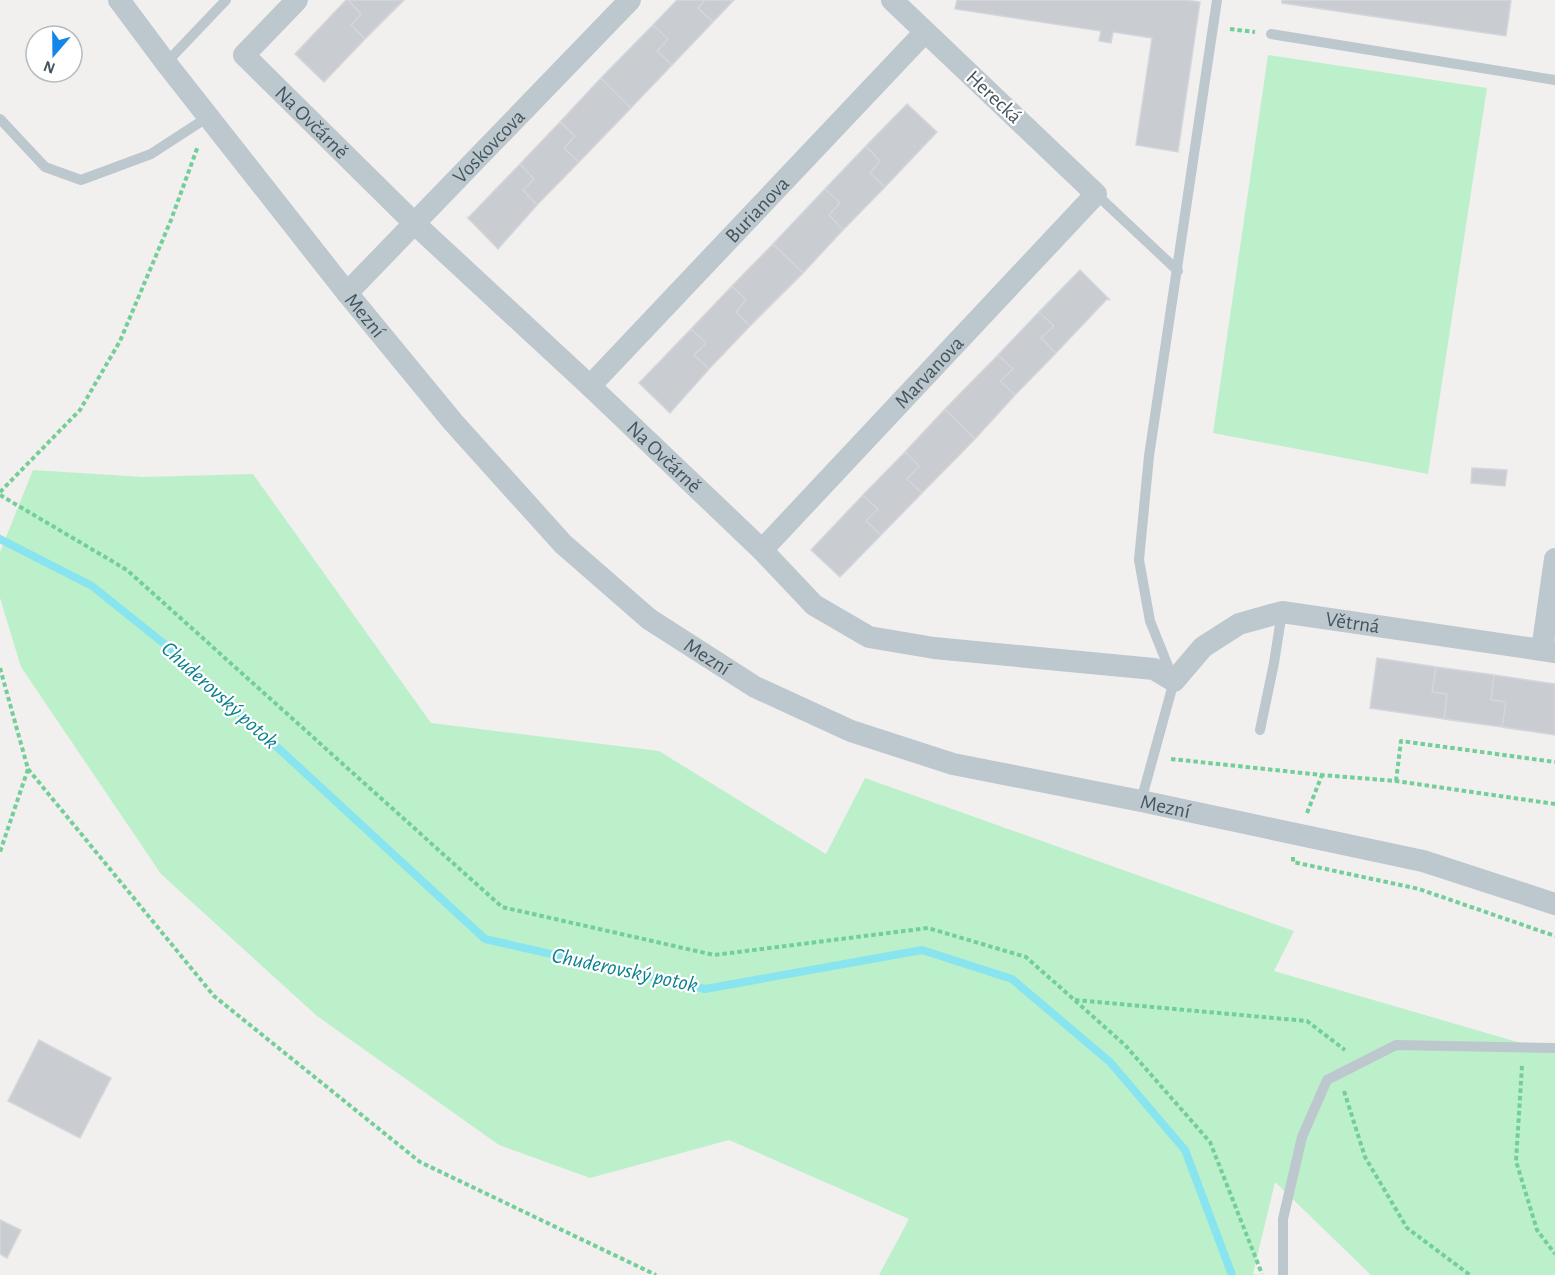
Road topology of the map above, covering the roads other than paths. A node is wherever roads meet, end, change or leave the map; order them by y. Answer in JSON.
{"nodes":[{"id":1,"x":119,"y":0,"type":"edge"},
{"id":2,"x":226,"y":0,"type":"edge"},
{"id":3,"x":297,"y":0,"type":"edge"},
{"id":4,"x":630,"y":0,"type":"edge"},
{"id":5,"x":892,"y":0,"type":"edge"},
{"id":6,"x":1218,"y":0,"type":"edge"},
{"id":7,"x":925,"y":32,"type":"junction"},
{"id":8,"x":1271,"y":34,"type":"road end"},
{"id":9,"x":166,"y":63,"type":"junction"},
{"id":10,"x":1555,"y":80,"type":"edge"},
{"id":11,"x":208,"y":117,"type":"junction"},
{"id":12,"x":0,"y":119,"type":"edge"},
{"id":13,"x":1096,"y":194,"type":"junction"},
{"id":14,"x":415,"y":224,"type":"junction"},
{"id":15,"x":1178,"y":271,"type":"junction"},
{"id":16,"x":348,"y":293,"type":"junction"},
{"id":17,"x":590,"y":386,"type":"junction"},
{"id":18,"x":762,"y":550,"type":"junction"},
{"id":19,"x":1555,"y":559,"type":"edge"},
{"id":20,"x":1282,"y":612,"type":"junction"},
{"id":21,"x":1548,"y":651,"type":"edge"},
{"id":22,"x":1174,"y":681,"type":"junction"},
{"id":23,"x":1260,"y":730,"type":"dead end"},
{"id":24,"x":1141,"y":801,"type":"junction"},
{"id":25,"x":1555,"y":904,"type":"edge"},
{"id":26,"x":1555,"y":1048,"type":"edge"},
{"id":27,"x":1283,"y":1275,"type":"edge"}],
"edges":[{"from":1,"to":9,"type":"street","name":"Mezní"},
{"from":2,"to":9,"type":"lane"},
{"from":3,"to":14,"type":"street","name":"Na Ovčárně"},
{"from":4,"to":14,"type":"street","name":"Voskovcova"},
{"from":5,"to":7,"type":"street","name":"Herecká"},
{"from":6,"to":15,"type":"lane"},
{"from":7,"to":13,"type":"street","name":"Herecká"},
{"from":7,"to":17,"type":"street","name":"Burianova"},
{"from":8,"to":10,"type":"lane"},
{"from":9,"to":11,"type":"street","name":"Mezní"},
{"from":11,"to":12,"type":"lane"},
{"from":11,"to":16,"type":"street","name":"Mezní"},
{"from":13,"to":15,"type":"lane"},
{"from":13,"to":18,"type":"street","name":"Marvanova"},
{"from":14,"to":16,"type":"street","name":"Voskovcova"},
{"from":14,"to":17,"type":"street","name":"Na Ovčárně"},
{"from":15,"to":22,"type":"lane"},
{"from":16,"to":24,"type":"street","name":"Mezní"},
{"from":17,"to":18,"type":"street","name":"Na Ovčárně"},
{"from":18,"to":22,"type":"street","name":"Na Ovčárně"},
{"from":19,"to":21,"type":"street"},
{"from":20,"to":21,"type":"street","name":"Větrná"},
{"from":20,"to":22,"type":"street","name":"Větrná"},
{"from":20,"to":23,"type":"lane"},
{"from":22,"to":24,"type":"lane"},
{"from":24,"to":25,"type":"street","name":"Mezní"},
{"from":26,"to":27,"type":"lane"}]}
